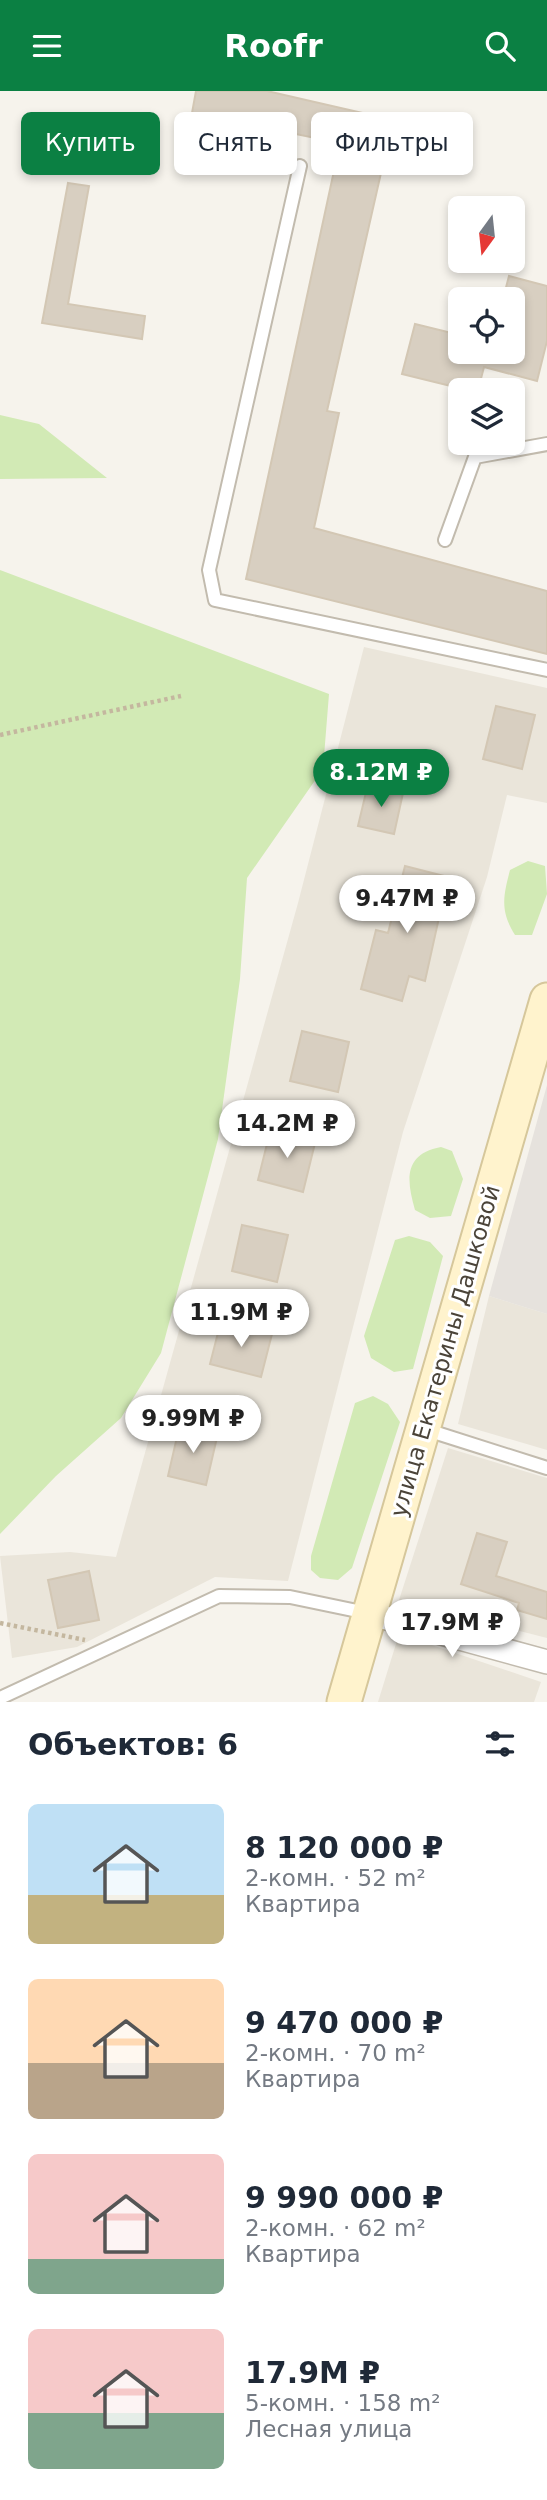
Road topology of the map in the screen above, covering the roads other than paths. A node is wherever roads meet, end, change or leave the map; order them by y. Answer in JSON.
{"nodes":[{"id":1,"x":300,"y":166,"type":"dead end"},
{"id":2,"x":547,"y":444,"type":"edge"},
{"id":3,"x":444,"y":540,"type":"dead end"},
{"id":4,"x":547,"y":670,"type":"edge"},
{"id":5,"x":547,"y":1000,"type":"edge"},
{"id":6,"x":422,"y":1428,"type":"junction"},
{"id":7,"x":547,"y":1468,"type":"edge"},
{"id":8,"x":368,"y":1613,"type":"junction"},
{"id":9,"x":547,"y":1662,"type":"edge"},
{"id":10,"x":0,"y":1698,"type":"edge"},
{"id":11,"x":344,"y":1702,"type":"edge"}],
"edges":[{"from":1,"to":4,"type":"lane"},
{"from":2,"to":3,"type":"lane"},
{"from":5,"to":6,"type":"street","name":"улица Екатерины Дашковой"},
{"from":6,"to":7,"type":"lane"},
{"from":6,"to":8,"type":"street","name":"улица Екатерины Дашковой"},
{"from":8,"to":9,"type":"street"},
{"from":8,"to":10,"type":"lane"},
{"from":8,"to":11,"type":"street","name":"улица Екатерины Дашковой"}]}
